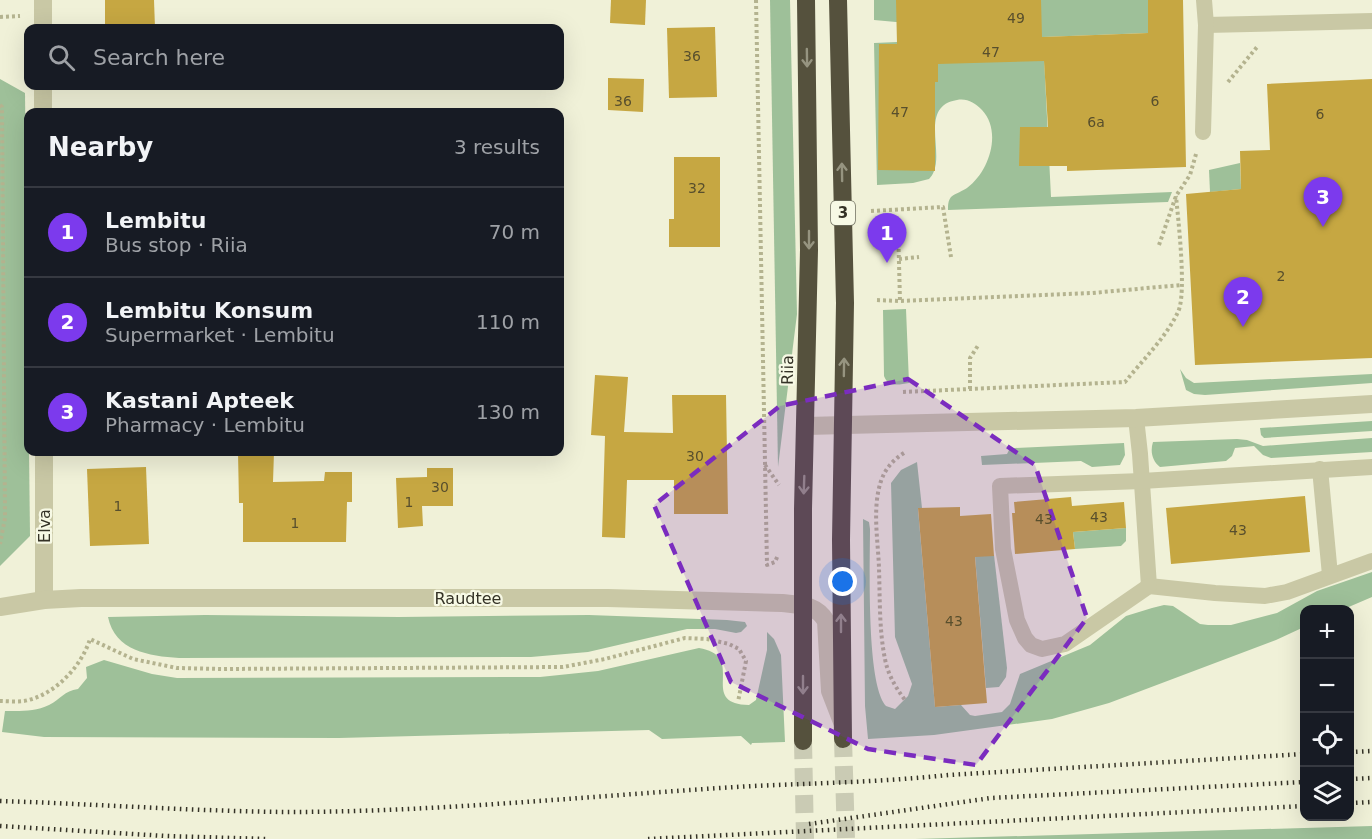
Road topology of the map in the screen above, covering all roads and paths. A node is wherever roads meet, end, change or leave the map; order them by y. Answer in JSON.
{"nodes":[{"id":1,"x":43,"y":0,"type":"edge"},
{"id":2,"x":756,"y":0,"type":"edge"},
{"id":3,"x":806,"y":0,"type":"edge"},
{"id":4,"x":838,"y":0,"type":"edge"},
{"id":5,"x":1204,"y":0,"type":"edge"},
{"id":6,"x":1372,"y":21,"type":"edge"},
{"id":7,"x":43,"y":24,"type":"edge"},
{"id":8,"x":1206,"y":25,"type":"junction"},
{"id":9,"x":43,"y":90,"type":"edge"},
{"id":10,"x":0,"y":105,"type":"edge"},
{"id":11,"x":43,"y":108,"type":"edge"},
{"id":12,"x":1203,"y":132,"type":"dead end"},
{"id":13,"x":1176,"y":196,"type":"dead end"},
{"id":14,"x":871,"y":211,"type":"dead end"},
{"id":15,"x":874,"y":225,"type":"dead end"},
{"id":16,"x":919,"y":257,"type":"dead end"},
{"id":17,"x":951,"y":257,"type":"dead end"},
{"id":18,"x":899,"y":258,"type":"junction"},
{"id":19,"x":1181,"y":285,"type":"junction"},
{"id":20,"x":877,"y":300,"type":"dead end"},
{"id":21,"x":900,"y":301,"type":"junction"},
{"id":22,"x":979,"y":344,"type":"dead end"},
{"id":23,"x":970,"y":389,"type":"junction"},
{"id":24,"x":903,"y":392,"type":"dead end"},
{"id":25,"x":1372,"y":404,"type":"edge"},
{"id":26,"x":1136,"y":418,"type":"junction"},
{"id":27,"x":806,"y":426,"type":"junction"},
{"id":28,"x":843,"y":426,"type":"junction"},
{"id":29,"x":904,"y":453,"type":"dead end"},
{"id":30,"x":44,"y":456,"type":"edge"},
{"id":31,"x":765,"y":465,"type":"junction"},
{"id":32,"x":1372,"y":467,"type":"edge"},
{"id":33,"x":1320,"y":470,"type":"junction"},
{"id":34,"x":1142,"y":481,"type":"junction"},
{"id":35,"x":780,"y":492,"type":"dead end"},
{"id":36,"x":0,"y":544,"type":"edge"},
{"id":37,"x":1372,"y":561,"type":"edge"},
{"id":38,"x":767,"y":565,"type":"dead end"},
{"id":39,"x":1330,"y":575,"type":"junction"},
{"id":40,"x":1149,"y":586,"type":"junction"},
{"id":41,"x":44,"y":600,"type":"junction"},
{"id":42,"x":803,"y":606,"type":"junction"},
{"id":43,"x":0,"y":608,"type":"edge"},
{"id":44,"x":905,"y":700,"type":"dead end"},
{"id":45,"x":0,"y":701,"type":"edge"},
{"id":46,"x":738,"y":702,"type":"dead end"},
{"id":47,"x":843,"y":731,"type":"joint"},
{"id":48,"x":803,"y":741,"type":"tunnel mouth"}],
"edges":[{"from":1,"to":7,"type":"street"},
{"from":2,"to":31,"type":"path"},
{"from":3,"to":27,"type":"highway","name":"Riia","number":"3","one_way":true},
{"from":28,"to":4,"type":"highway","number":"3","one_way":true},
{"from":5,"to":8,"type":"lane"},
{"from":6,"to":8,"type":"lane"},
{"from":8,"to":12,"type":"lane"},
{"from":9,"to":11,"type":"street"},
{"from":10,"to":36,"type":"path"},
{"from":13,"to":19,"type":"path"},
{"from":14,"to":17,"type":"path"},
{"from":15,"to":18,"type":"path"},
{"from":16,"to":18,"type":"path"},
{"from":18,"to":21,"type":"path"},
{"from":19,"to":21,"type":"path"},
{"from":19,"to":23,"type":"path"},
{"from":20,"to":21,"type":"path"},
{"from":22,"to":23,"type":"path"},
{"from":23,"to":24,"type":"path"},
{"from":25,"to":26,"type":"street"},
{"from":26,"to":28,"type":"street"},
{"from":26,"to":34,"type":"lane"},
{"from":27,"to":28,"type":"street"},
{"from":27,"to":42,"type":"highway","name":"Riia","number":"3","one_way":true},
{"from":47,"to":28,"type":"highway","number":"3","one_way":true},
{"from":29,"to":44,"type":"path"},
{"from":30,"to":41,"type":"street","name":"Elva"},
{"from":31,"to":35,"type":"path"},
{"from":31,"to":38,"type":"path"},
{"from":32,"to":33,"type":"lane"},
{"from":33,"to":34,"type":"lane"},
{"from":33,"to":39,"type":"lane"},
{"from":34,"to":40,"type":"lane"},
{"from":34,"to":40,"type":"lane"},
{"from":37,"to":39,"type":"lane"},
{"from":39,"to":40,"type":"lane"},
{"from":41,"to":42,"type":"street","name":"Raudtee"},
{"from":41,"to":43,"type":"street","name":"Raudtee"},
{"from":42,"to":47,"type":"street","name":"Raudtee"},
{"from":42,"to":48,"type":"highway","name":"Riia","number":"3","one_way":true},
{"from":45,"to":46,"type":"path"}]}
